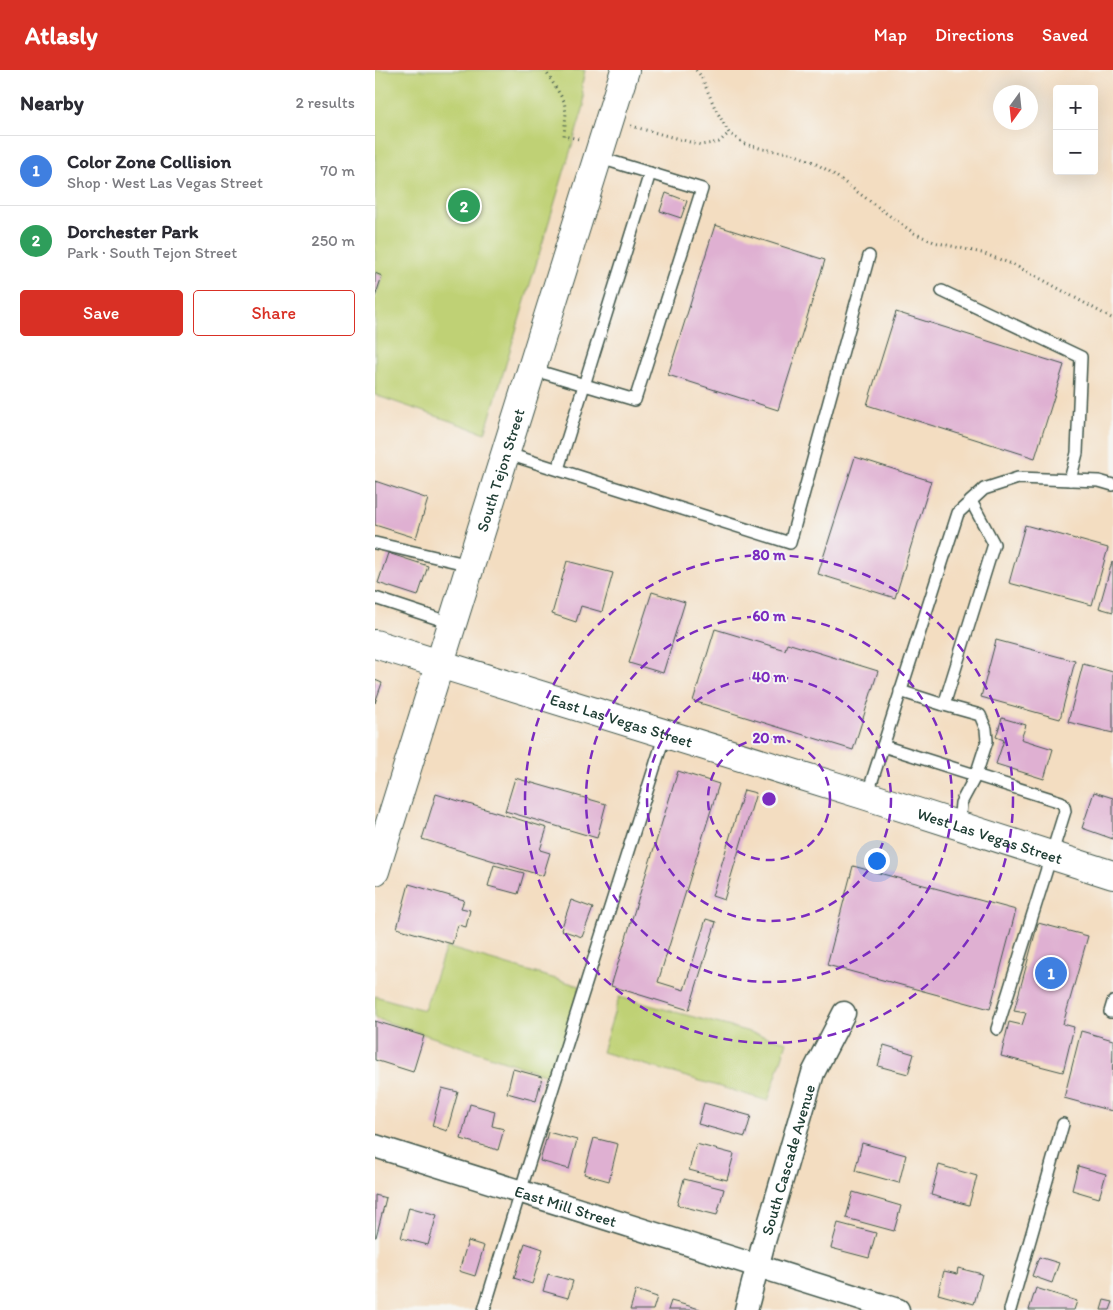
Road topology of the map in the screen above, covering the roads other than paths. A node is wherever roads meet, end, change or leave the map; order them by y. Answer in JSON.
{"nodes":[{"id":1,"x":625,"y":70,"type":"edge"},
{"id":2,"x":599,"y":151,"type":"junction"},
{"id":3,"x":650,"y":173,"type":"junction"},
{"id":4,"x":869,"y":256,"type":"dead end"},
{"id":5,"x":942,"y":291,"type":"dead end"},
{"id":6,"x":531,"y":369,"type":"junction"},
{"id":7,"x":583,"y":385,"type":"junction"},
{"id":8,"x":505,"y":453,"type":"junction"},
{"id":9,"x":558,"y":469,"type":"junction"},
{"id":10,"x":1070,"y":480,"type":"junction"},
{"id":11,"x":1113,"y":485,"type":"edge"},
{"id":12,"x":971,"y":501,"type":"junction"},
{"id":13,"x":375,"y":543,"type":"edge"},
{"id":14,"x":470,"y":565,"type":"junction"},
{"id":15,"x":375,"y":598,"type":"edge"},
{"id":16,"x":451,"y":624,"type":"junction"},
{"id":17,"x":375,"y":644,"type":"edge"},
{"id":18,"x":439,"y":664,"type":"junction"},
{"id":19,"x":900,"y":691,"type":"junction"},
{"id":20,"x":944,"y":705,"type":"junction"},
{"id":21,"x":665,"y":734,"type":"junction"},
{"id":22,"x":883,"y":746,"type":"junction"},
{"id":23,"x":976,"y":775,"type":"junction"},
{"id":24,"x":867,"y":796,"type":"junction"},
{"id":25,"x":959,"y":826,"type":"junction"},
{"id":26,"x":1050,"y":854,"type":"junction"},
{"id":27,"x":375,"y":871,"type":"edge"},
{"id":28,"x":1113,"y":875,"type":"edge"},
{"id":29,"x":1113,"y":1002,"type":"edge"},
{"id":30,"x":1113,"y":1012,"type":"edge"},
{"id":31,"x":843,"y":1013,"type":"dead end"},
{"id":32,"x":997,"y":1029,"type":"dead end"},
{"id":33,"x":1063,"y":1124,"type":"dead end"},
{"id":34,"x":375,"y":1146,"type":"edge"},
{"id":35,"x":520,"y":1192,"type":"junction"},
{"id":36,"x":757,"y":1266,"type":"junction"},
{"id":37,"x":484,"y":1310,"type":"edge"},
{"id":38,"x":746,"y":1310,"type":"edge"},
{"id":39,"x":898,"y":1310,"type":"edge"},
{"id":40,"x":1010,"y":1310,"type":"edge"}],
"edges":[{"from":1,"to":2,"type":"street","name":"South Tejon Street"},
{"from":2,"to":3,"type":"lane"},
{"from":2,"to":6,"type":"street","name":"South Tejon Street"},
{"from":3,"to":7,"type":"lane"},
{"from":3,"to":7,"type":"lane"},
{"from":4,"to":9,"type":"lane"},
{"from":5,"to":10,"type":"lane"},
{"from":6,"to":7,"type":"lane"},
{"from":6,"to":8,"type":"street","name":"South Tejon Street"},
{"from":7,"to":9,"type":"lane"},
{"from":8,"to":9,"type":"lane"},
{"from":8,"to":14,"type":"street","name":"South Tejon Street"},
{"from":10,"to":11,"type":"lane"},
{"from":10,"to":12,"type":"lane"},
{"from":12,"to":19,"type":"lane"},
{"from":12,"to":20,"type":"lane"},
{"from":13,"to":14,"type":"lane"},
{"from":14,"to":16,"type":"street","name":"South Tejon Street"},
{"from":15,"to":16,"type":"lane"},
{"from":16,"to":18,"type":"street","name":"South Tejon Street"},
{"from":17,"to":18,"type":"street","name":"East Las Vegas Street"},
{"from":18,"to":21,"type":"street","name":"East Las Vegas Street"},
{"from":18,"to":27,"type":"street","name":"South Tejon Street"},
{"from":19,"to":20,"type":"lane"},
{"from":19,"to":22,"type":"lane"},
{"from":20,"to":23,"type":"lane"},
{"from":21,"to":24,"type":"street","name":"East Las Vegas Street"},
{"from":21,"to":35,"type":"lane"},
{"from":22,"to":23,"type":"lane"},
{"from":22,"to":24,"type":"lane"},
{"from":23,"to":25,"type":"lane"},
{"from":23,"to":26,"type":"lane"},
{"from":24,"to":25,"type":"street","name":"West Las Vegas Street"},
{"from":25,"to":26,"type":"street","name":"West Las Vegas Street"},
{"from":26,"to":28,"type":"street","name":"West Las Vegas Street"},
{"from":26,"to":32,"type":"lane"},
{"from":29,"to":30,"type":"lane"},
{"from":31,"to":36,"type":"street","name":"South Cascade Avenue"},
{"from":33,"to":40,"type":"lane"},
{"from":34,"to":35,"type":"street","name":"East Mill Street"},
{"from":35,"to":36,"type":"street","name":"East Mill Street"},
{"from":35,"to":37,"type":"lane"},
{"from":36,"to":38,"type":"street","name":"South Cascade Avenue"},
{"from":36,"to":39,"type":"street","name":"East Mill Street"}]}
